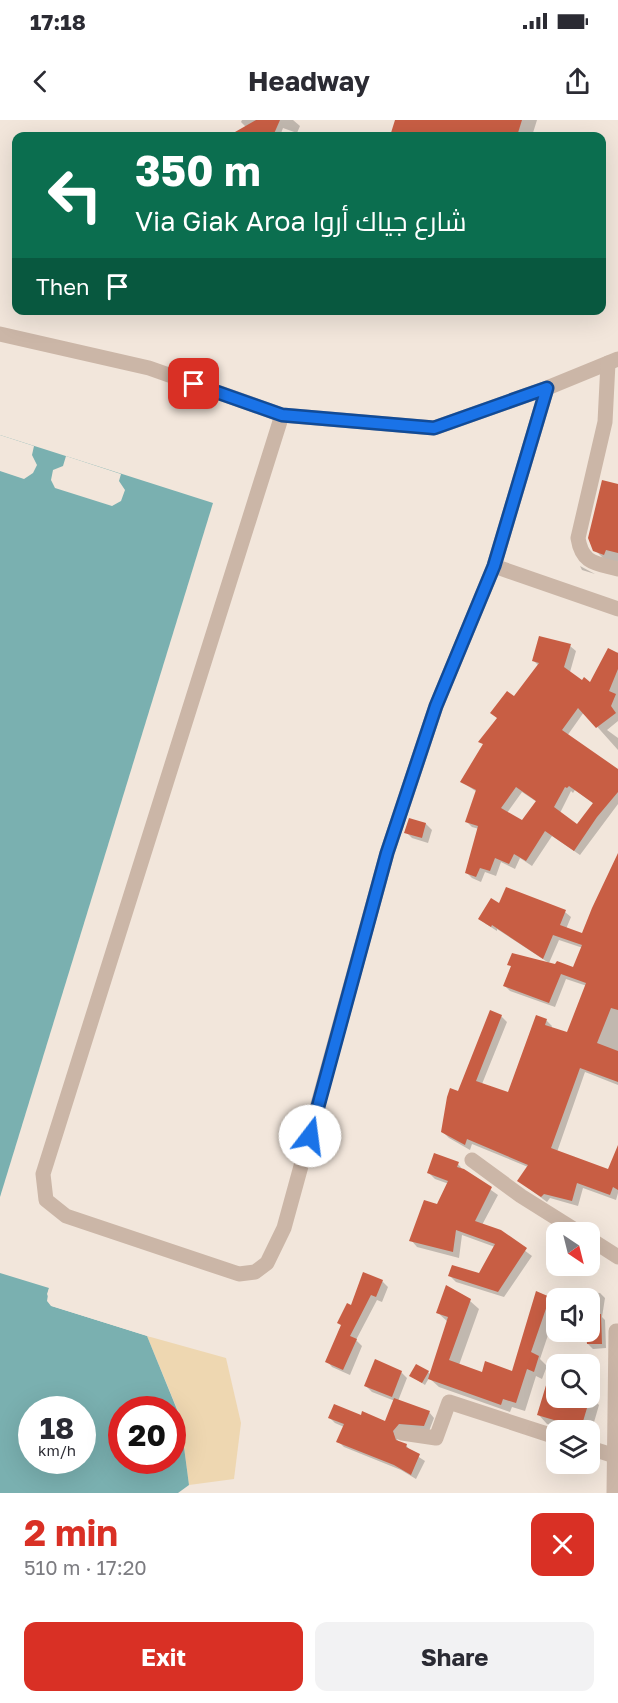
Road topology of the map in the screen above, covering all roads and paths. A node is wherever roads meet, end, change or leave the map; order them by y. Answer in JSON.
{"nodes":[{"id":1,"x":0,"y":334,"type":"edge"},
{"id":2,"x":613,"y":361,"type":"edge"},
{"id":3,"x":547,"y":388,"type":"junction"},
{"id":4,"x":282,"y":415,"type":"junction"},
{"id":5,"x":612,"y":424,"type":"edge"},
{"id":6,"x":494,"y":566,"type":"junction"},
{"id":7,"x":618,"y":569,"type":"edge"},
{"id":8,"x":618,"y":609,"type":"edge"},
{"id":9,"x":472,"y":1160,"type":"dead end"},
{"id":10,"x":562,"y":1222,"type":"edge"},
{"id":11,"x":600,"y":1245,"type":"edge"},
{"id":12,"x":618,"y":1257,"type":"edge"},
{"id":13,"x":618,"y":1329,"type":"edge"},
{"id":14,"x":402,"y":1433,"type":"dead end"},
{"id":15,"x":546,"y":1434,"type":"edge"},
{"id":16,"x":600,"y":1451,"type":"edge"},
{"id":17,"x":615,"y":1456,"type":"junction"},
{"id":18,"x":614,"y":1493,"type":"edge"}],
"edges":[{"from":1,"to":4,"type":"street"},
{"from":2,"to":3,"type":"street"},
{"from":2,"to":5,"type":"street"},
{"from":3,"to":4,"type":"street"},
{"from":3,"to":6,"type":"street"},
{"from":4,"to":6,"type":"street"},
{"from":5,"to":7,"type":"street"},
{"from":6,"to":8,"type":"street"},
{"from":9,"to":10,"type":"street"},
{"from":11,"to":12,"type":"street"},
{"from":13,"to":17,"type":"street"},
{"from":14,"to":15,"type":"street"},
{"from":16,"to":17,"type":"street"},
{"from":17,"to":18,"type":"street"}]}
